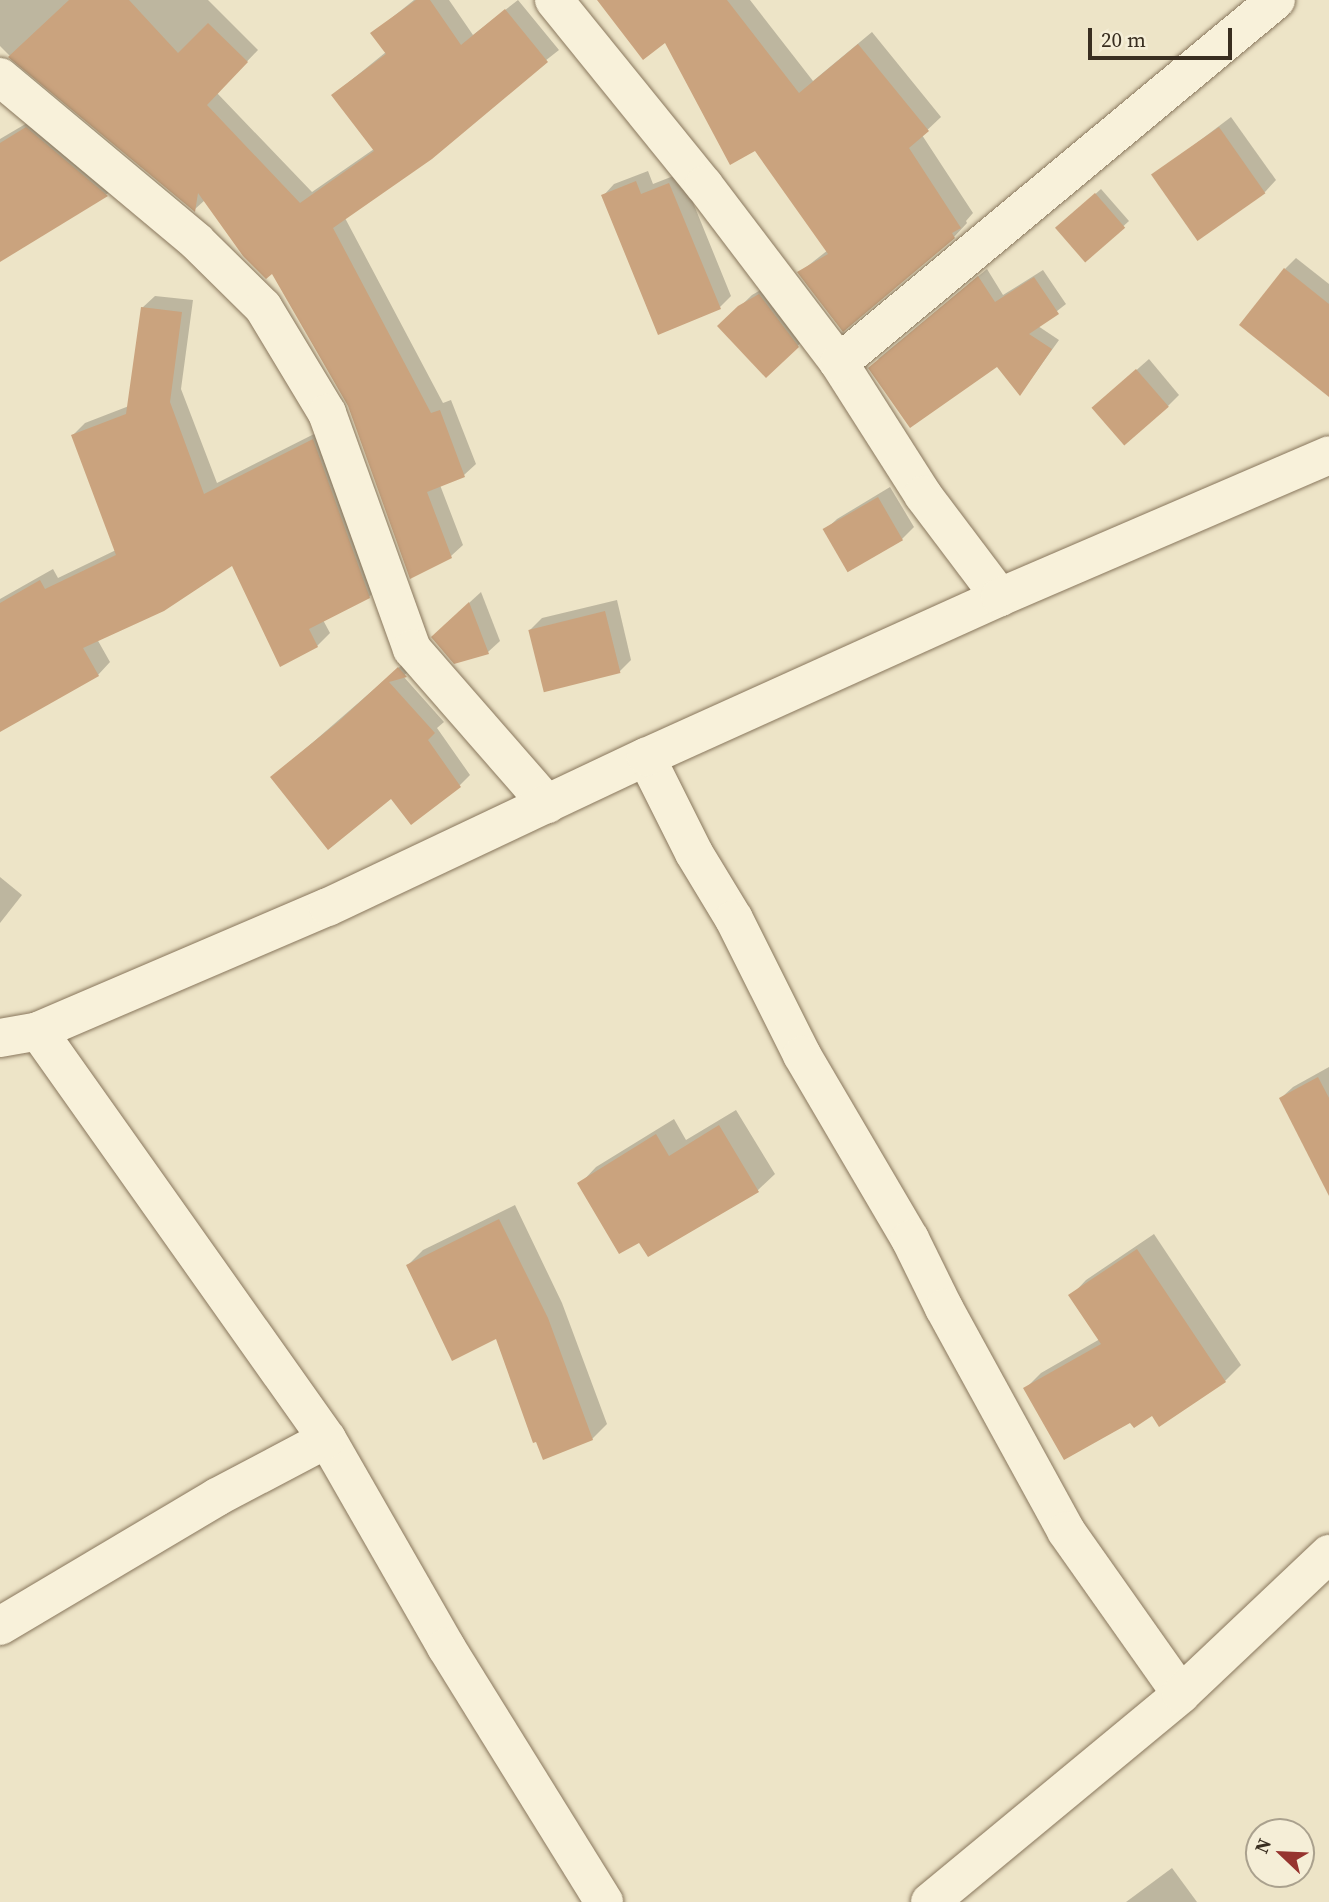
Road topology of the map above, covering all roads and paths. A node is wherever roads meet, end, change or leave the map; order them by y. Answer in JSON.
{"nodes":[{"id":1,"x":554,"y":0,"type":"edge"},
{"id":2,"x":1276,"y":0,"type":"edge"},
{"id":3,"x":0,"y":77,"type":"edge"},
{"id":4,"x":839,"y":363,"type":"junction"},
{"id":5,"x":1329,"y":456,"type":"edge"},
{"id":6,"x":1000,"y":597,"type":"junction"},
{"id":7,"x":646,"y":757,"type":"junction"},
{"id":8,"x":547,"y":804,"type":"junction"},
{"id":9,"x":38,"y":1031,"type":"junction"},
{"id":10,"x":0,"y":1038,"type":"edge"},
{"id":11,"x":327,"y":1439,"type":"junction"},
{"id":12,"x":1329,"y":1554,"type":"edge"},
{"id":13,"x":0,"y":1626,"type":"edge"},
{"id":14,"x":1181,"y":1694,"type":"junction"},
{"id":15,"x":604,"y":1902,"type":"edge"},
{"id":16,"x":930,"y":1902,"type":"edge"}],
"edges":[{"from":1,"to":4,"type":"street"},
{"from":2,"to":4,"type":"street"},
{"from":3,"to":8,"type":"street"},
{"from":4,"to":6,"type":"street"},
{"from":5,"to":6,"type":"street"},
{"from":6,"to":7,"type":"street"},
{"from":7,"to":8,"type":"street"},
{"from":7,"to":14,"type":"street"},
{"from":8,"to":9,"type":"street"},
{"from":9,"to":10,"type":"street"},
{"from":9,"to":11,"type":"street"},
{"from":11,"to":13,"type":"street"},
{"from":11,"to":15,"type":"street"},
{"from":12,"to":14,"type":"street"},
{"from":14,"to":16,"type":"street"}]}
